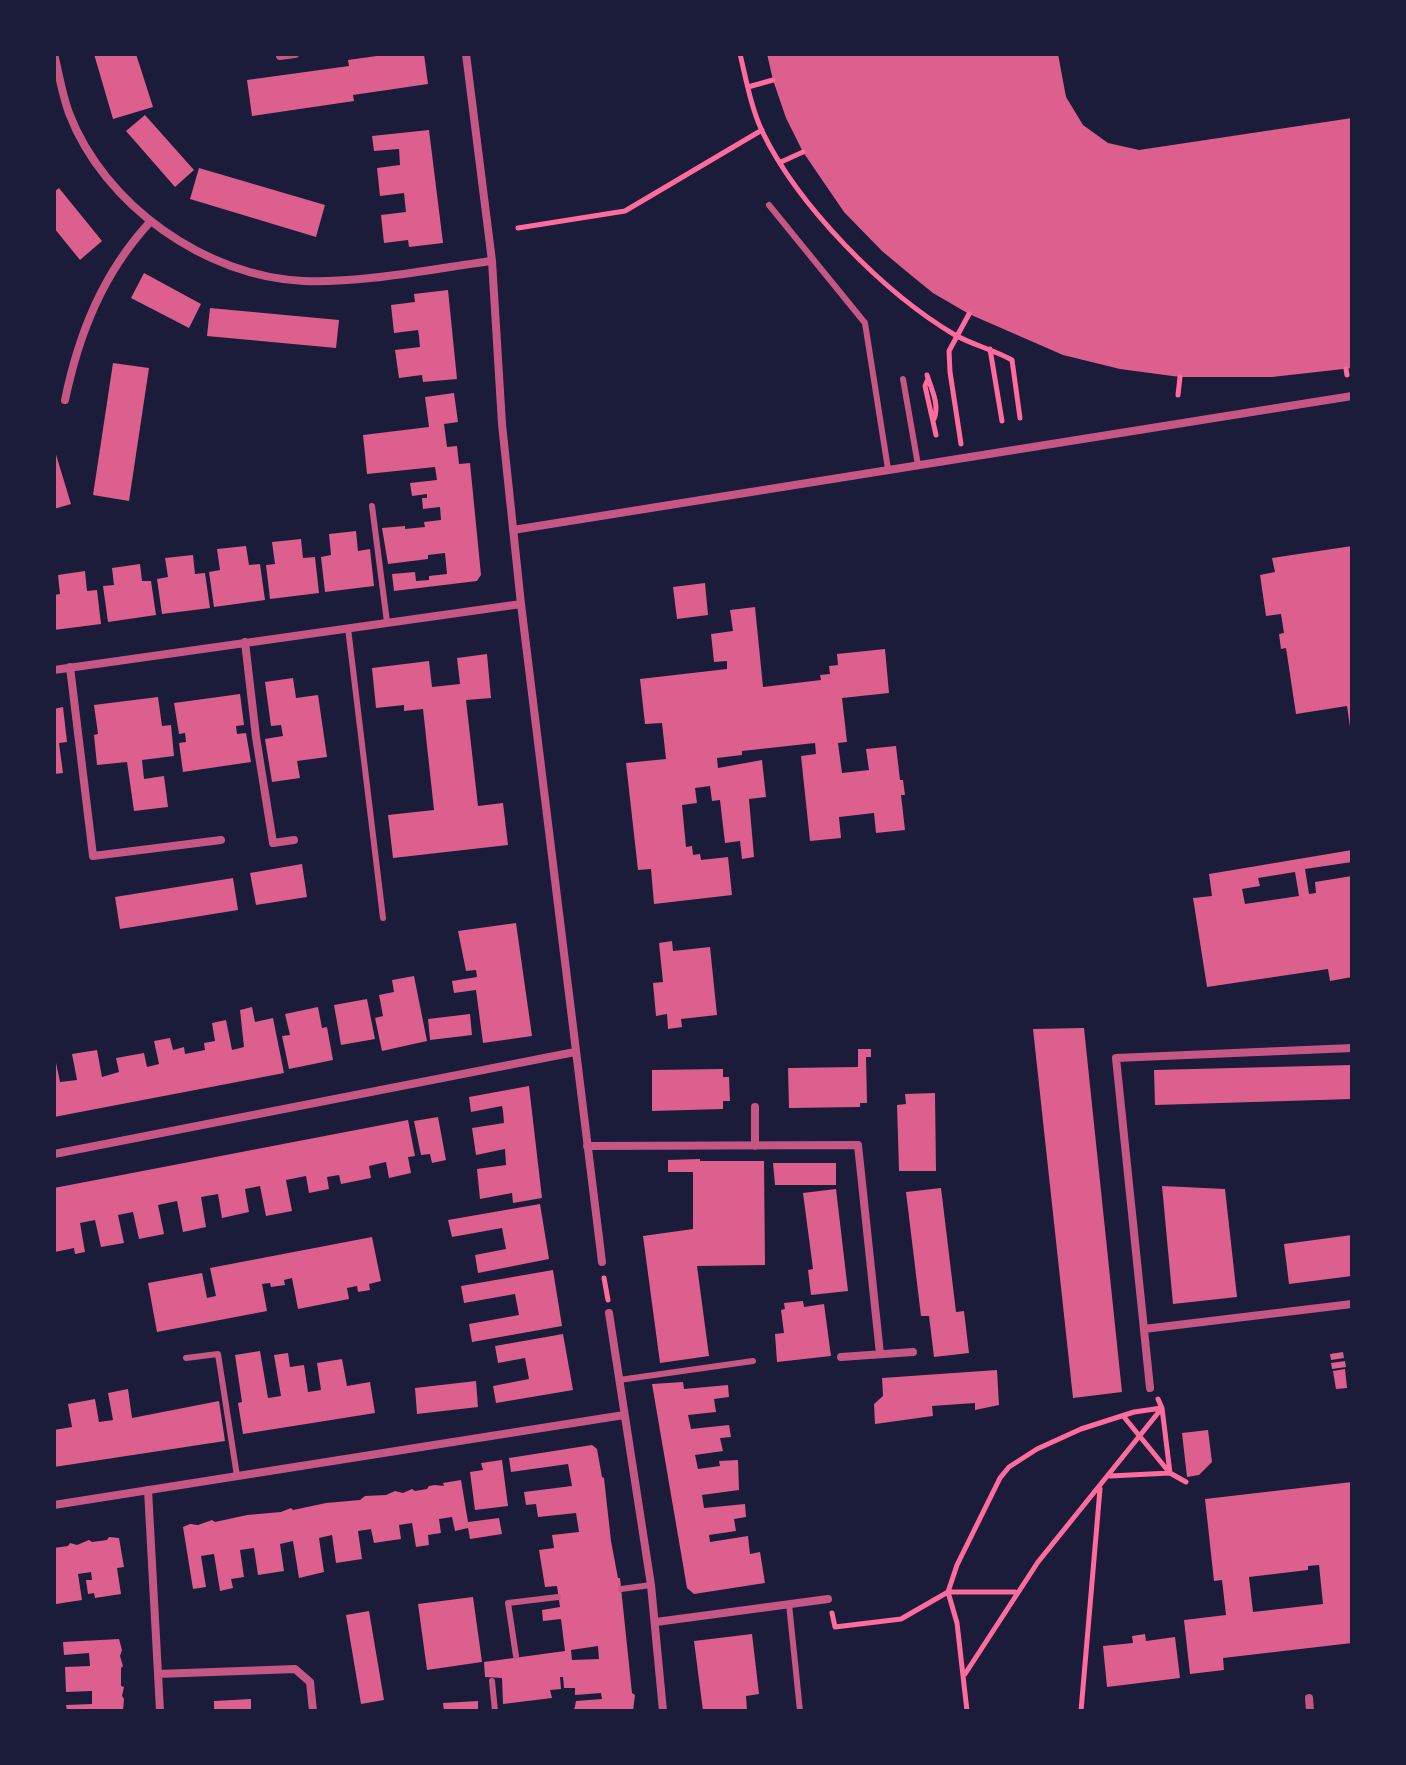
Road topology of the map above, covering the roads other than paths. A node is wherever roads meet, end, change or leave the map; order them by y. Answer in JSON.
{"nodes":[{"id":1,"x":54,"y":54,"type":"edge"},
{"id":2,"x":295,"y":54,"type":"edge"},
{"id":3,"x":466,"y":54,"type":"edge"},
{"id":4,"x":280,"y":56,"type":"dead end"},
{"id":5,"x":769,"y":205,"type":"dead end"},
{"id":6,"x":150,"y":222,"type":"junction"},
{"id":7,"x":492,"y":261,"type":"junction"},
{"id":8,"x":903,"y":379,"type":"dead end"},
{"id":9,"x":1352,"y":396,"type":"edge"},
{"id":10,"x":65,"y":400,"type":"dead end"},
{"id":11,"x":918,"y":465,"type":"junction"},
{"id":12,"x":888,"y":469,"type":"junction"},
{"id":13,"x":372,"y":506,"type":"dead end"},
{"id":14,"x":513,"y":530,"type":"junction"},
{"id":15,"x":521,"y":604,"type":"junction"},
{"id":16,"x":387,"y":622,"type":"junction"},
{"id":17,"x":348,"y":627,"type":"junction"},
{"id":18,"x":245,"y":642,"type":"junction"},
{"id":19,"x":70,"y":667,"type":"junction"},
{"id":20,"x":54,"y":670,"type":"edge"},
{"id":21,"x":221,"y":840,"type":"dead end"},
{"id":22,"x":294,"y":840,"type":"dead end"},
{"id":23,"x":383,"y":918,"type":"dead end"},
{"id":24,"x":1352,"y":1048,"type":"edge"},
{"id":25,"x":575,"y":1052,"type":"junction"},
{"id":26,"x":755,"y":1107,"type":"dead end"},
{"id":27,"x":587,"y":1146,"type":"junction"},
{"id":28,"x":755,"y":1146,"type":"junction"},
{"id":29,"x":54,"y":1154,"type":"edge"},
{"id":30,"x":602,"y":1262,"type":"road end"},
{"id":31,"x":1352,"y":1304,"type":"edge"},
{"id":32,"x":609,"y":1313,"type":"road end"},
{"id":33,"x":1144,"y":1329,"type":"junction"},
{"id":34,"x":913,"y":1352,"type":"dead end"},
{"id":35,"x":880,"y":1354,"type":"junction"},
{"id":36,"x":841,"y":1357,"type":"dead end"},
{"id":37,"x":186,"y":1358,"type":"dead end"},
{"id":38,"x":753,"y":1361,"type":"dead end"},
{"id":39,"x":619,"y":1380,"type":"junction"},
{"id":40,"x":1150,"y":1388,"type":"road end"},
{"id":41,"x":624,"y":1415,"type":"junction"},
{"id":42,"x":237,"y":1476,"type":"junction"},
{"id":43,"x":148,"y":1490,"type":"junction"},
{"id":44,"x":54,"y":1505,"type":"edge"},
{"id":45,"x":651,"y":1585,"type":"junction"},
{"id":46,"x":621,"y":1589,"type":"dead end"},
{"id":47,"x":558,"y":1597,"type":"dead end"},
{"id":48,"x":828,"y":1599,"type":"road end"},
{"id":49,"x":789,"y":1604,"type":"junction"},
{"id":50,"x":656,"y":1622,"type":"junction"},
{"id":51,"x":516,"y":1656,"type":"dead end"},
{"id":52,"x":158,"y":1674,"type":"junction"},
{"id":53,"x":492,"y":1681,"type":"dead end"},
{"id":54,"x":1309,"y":1698,"type":"dead end"},
{"id":55,"x":160,"y":1711,"type":"edge"},
{"id":56,"x":313,"y":1711,"type":"edge"},
{"id":57,"x":495,"y":1711,"type":"edge"},
{"id":58,"x":663,"y":1711,"type":"edge"},
{"id":59,"x":800,"y":1711,"type":"edge"},
{"id":60,"x":1310,"y":1711,"type":"edge"}],
"edges":[{"from":1,"to":6,"type":"street"},
{"from":2,"to":4,"type":"street"},
{"from":3,"to":7,"type":"street"},
{"from":5,"to":12,"type":"lane"},
{"from":6,"to":7,"type":"street"},
{"from":6,"to":10,"type":"street"},
{"from":7,"to":14,"type":"street"},
{"from":8,"to":11,"type":"lane"},
{"from":9,"to":11,"type":"street"},
{"from":11,"to":12,"type":"street"},
{"from":12,"to":14,"type":"street"},
{"from":13,"to":16,"type":"lane"},
{"from":14,"to":15,"type":"street"},
{"from":15,"to":16,"type":"street"},
{"from":15,"to":25,"type":"street"},
{"from":16,"to":17,"type":"street"},
{"from":17,"to":18,"type":"street"},
{"from":17,"to":23,"type":"lane"},
{"from":18,"to":19,"type":"street"},
{"from":18,"to":22,"type":"street"},
{"from":19,"to":20,"type":"street"},
{"from":19,"to":21,"type":"street"},
{"from":24,"to":33,"type":"street"},
{"from":25,"to":27,"type":"street"},
{"from":25,"to":29,"type":"street"},
{"from":26,"to":28,"type":"street"},
{"from":27,"to":28,"type":"street"},
{"from":27,"to":30,"type":"street"},
{"from":28,"to":35,"type":"street"},
{"from":31,"to":33,"type":"street"},
{"from":32,"to":39,"type":"street"},
{"from":33,"to":40,"type":"street"},
{"from":34,"to":35,"type":"street"},
{"from":35,"to":36,"type":"street"},
{"from":37,"to":42,"type":"lane"},
{"from":38,"to":39,"type":"lane"},
{"from":39,"to":41,"type":"street"},
{"from":41,"to":42,"type":"street"},
{"from":41,"to":45,"type":"street"},
{"from":42,"to":43,"type":"street"},
{"from":43,"to":44,"type":"street"},
{"from":43,"to":52,"type":"street"},
{"from":45,"to":46,"type":"lane"},
{"from":45,"to":50,"type":"street"},
{"from":47,"to":51,"type":"lane"},
{"from":48,"to":49,"type":"street"},
{"from":49,"to":50,"type":"street"},
{"from":49,"to":59,"type":"lane"},
{"from":50,"to":58,"type":"street"},
{"from":52,"to":55,"type":"street"},
{"from":52,"to":56,"type":"street"},
{"from":53,"to":57,"type":"lane"},
{"from":54,"to":60,"type":"street"}]}
